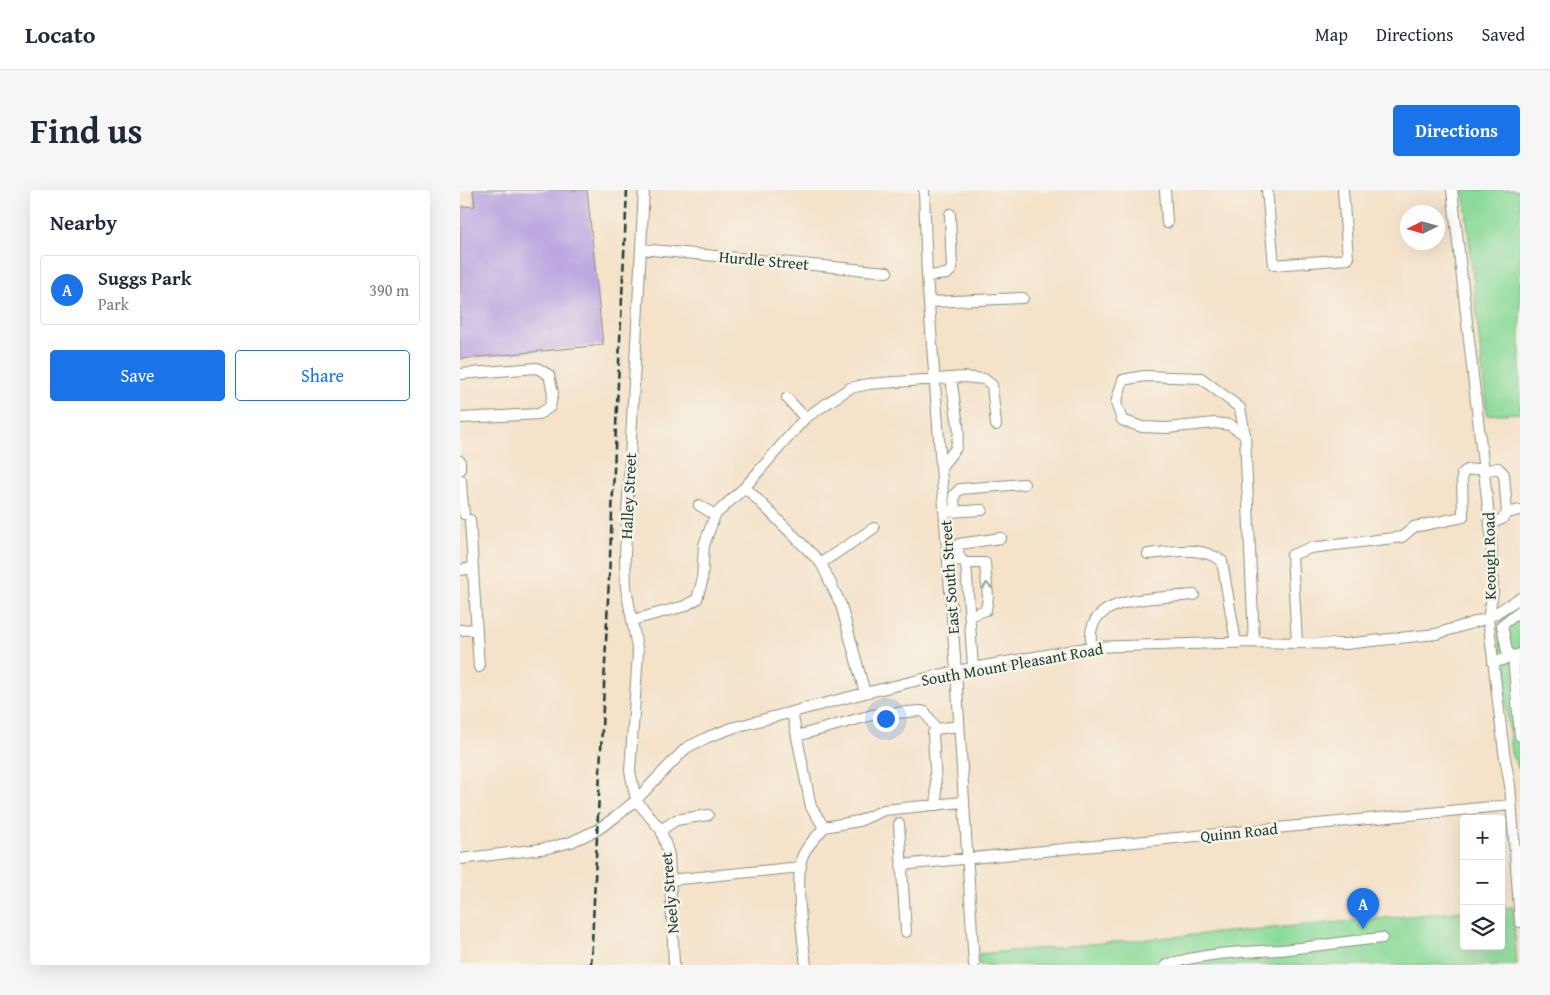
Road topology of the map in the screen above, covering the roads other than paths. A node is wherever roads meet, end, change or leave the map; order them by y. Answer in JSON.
{"nodes":[{"id":1,"x":644,"y":190,"type":"edge"},
{"id":2,"x":924,"y":190,"type":"edge"},
{"id":3,"x":1164,"y":190,"type":"edge"},
{"id":4,"x":1267,"y":190,"type":"edge"},
{"id":5,"x":1343,"y":190,"type":"edge"},
{"id":6,"x":1452,"y":190,"type":"edge"},
{"id":7,"x":950,"y":214,"type":"dead end"},
{"id":8,"x":1168,"y":223,"type":"dead end"},
{"id":9,"x":641,"y":249,"type":"junction"},
{"id":10,"x":887,"y":272,"type":"dead end"},
{"id":11,"x":927,"y":276,"type":"junction"},
{"id":12,"x":1023,"y":298,"type":"dead end"},
{"id":13,"x":929,"y":302,"type":"junction"},
{"id":14,"x":460,"y":374,"type":"edge"},
{"id":15,"x":951,"y":378,"type":"junction"},
{"id":16,"x":935,"y":380,"type":"junction"},
{"id":17,"x":787,"y":398,"type":"dead end"},
{"id":18,"x":460,"y":418,"type":"edge"},
{"id":19,"x":805,"y":418,"type":"junction"},
{"id":20,"x":996,"y":425,"type":"dead end"},
{"id":21,"x":1245,"y":435,"type":"junction"},
{"id":22,"x":460,"y":461,"type":"edge"},
{"id":23,"x":941,"y":467,"type":"junction"},
{"id":24,"x":1484,"y":469,"type":"junction"},
{"id":25,"x":460,"y":470,"type":"edge"},
{"id":26,"x":461,"y":480,"type":"edge"},
{"id":27,"x":1024,"y":484,"type":"dead end"},
{"id":28,"x":745,"y":487,"type":"junction"},
{"id":29,"x":461,"y":496,"type":"edge"},
{"id":30,"x":699,"y":505,"type":"dead end"},
{"id":31,"x":982,"y":510,"type":"dead end"},
{"id":32,"x":1520,"y":510,"type":"edge"},
{"id":33,"x":950,"y":512,"type":"junction"},
{"id":34,"x":1506,"y":513,"type":"junction"},
{"id":35,"x":715,"y":515,"type":"junction"},
{"id":36,"x":1490,"y":524,"type":"junction"},
{"id":37,"x":874,"y":528,"type":"dead end"},
{"id":38,"x":1001,"y":538,"type":"dead end"},
{"id":39,"x":1148,"y":554,"type":"dead end"},
{"id":40,"x":948,"y":561,"type":"junction"},
{"id":41,"x":964,"y":562,"type":"junction"},
{"id":42,"x":821,"y":563,"type":"junction"},
{"id":43,"x":473,"y":568,"type":"junction"},
{"id":44,"x":460,"y":570,"type":"edge"},
{"id":45,"x":1194,"y":595,"type":"dead end"},
{"id":46,"x":1520,"y":598,"type":"edge"},
{"id":47,"x":1520,"y":611,"type":"edge"},
{"id":48,"x":970,"y":616,"type":"junction"},
{"id":49,"x":1488,"y":618,"type":"junction"},
{"id":50,"x":633,"y":620,"type":"junction"},
{"id":51,"x":477,"y":629,"type":"junction"},
{"id":52,"x":460,"y":630,"type":"edge"},
{"id":53,"x":1254,"y":642,"type":"junction"},
{"id":54,"x":1236,"y":643,"type":"junction"},
{"id":55,"x":1297,"y":643,"type":"junction"},
{"id":56,"x":1091,"y":648,"type":"junction"},
{"id":57,"x":1518,"y":656,"type":"edge"},
{"id":58,"x":1493,"y":663,"type":"junction"},
{"id":59,"x":479,"y":667,"type":"dead end"},
{"id":60,"x":973,"y":668,"type":"junction"},
{"id":61,"x":956,"y":671,"type":"junction"},
{"id":62,"x":865,"y":693,"type":"junction"},
{"id":63,"x":792,"y":712,"type":"junction"},
{"id":64,"x":959,"y":726,"type":"junction"},
{"id":65,"x":936,"y":729,"type":"junction"},
{"id":66,"x":797,"y":736,"type":"junction"},
{"id":67,"x":1520,"y":736,"type":"edge"},
{"id":68,"x":1515,"y":785,"type":"edge"},
{"id":69,"x":636,"y":800,"type":"junction"},
{"id":70,"x":963,"y":802,"type":"junction"},
{"id":71,"x":937,"y":804,"type":"junction"},
{"id":72,"x":1511,"y":805,"type":"junction"},
{"id":73,"x":708,"y":816,"type":"dead end"},
{"id":74,"x":898,"y":824,"type":"dead end"},
{"id":75,"x":824,"y":827,"type":"junction"},
{"id":76,"x":661,"y":830,"type":"junction"},
{"id":77,"x":967,"y":859,"type":"junction"},
{"id":78,"x":460,"y":860,"type":"edge"},
{"id":79,"x":901,"y":865,"type":"junction"},
{"id":80,"x":800,"y":867,"type":"junction"},
{"id":81,"x":670,"y":880,"type":"junction"},
{"id":82,"x":1520,"y":922,"type":"edge"},
{"id":83,"x":906,"y":932,"type":"dead end"},
{"id":84,"x":1382,"y":938,"type":"dead end"},
{"id":85,"x":674,"y":965,"type":"edge"},
{"id":86,"x":806,"y":965,"type":"edge"},
{"id":87,"x":974,"y":965,"type":"edge"},
{"id":88,"x":1166,"y":965,"type":"edge"}],
"edges":[{"from":1,"to":9,"type":"street","name":"Halley Street"},
{"from":2,"to":11,"type":"street","name":"East South Street"},
{"from":3,"to":8,"type":"street"},
{"from":4,"to":5,"type":"street"},
{"from":6,"to":24,"type":"street","name":"Keough Road"},
{"from":7,"to":11,"type":"street"},
{"from":9,"to":10,"type":"street","name":"Hurdle Street"},
{"from":9,"to":50,"type":"street","name":"Halley Street"},
{"from":11,"to":13,"type":"street","name":"East South Street"},
{"from":12,"to":13,"type":"street"},
{"from":13,"to":16,"type":"street","name":"East South Street"},
{"from":14,"to":18,"type":"street"},
{"from":15,"to":16,"type":"street"},
{"from":15,"to":20,"type":"street"},
{"from":15,"to":23,"type":"street"},
{"from":16,"to":19,"type":"street"},
{"from":16,"to":23,"type":"street","name":"East South Street"},
{"from":17,"to":19,"type":"street"},
{"from":19,"to":28,"type":"street"},
{"from":21,"to":21,"type":"street"},
{"from":21,"to":53,"type":"street"},
{"from":22,"to":25,"type":"street"},
{"from":23,"to":33,"type":"street","name":"East South Street"},
{"from":24,"to":34,"type":"street"},
{"from":24,"to":36,"type":"street","name":"Keough Road"},
{"from":24,"to":55,"type":"street"},
{"from":26,"to":29,"type":"street"},
{"from":27,"to":33,"type":"street"},
{"from":28,"to":35,"type":"street"},
{"from":28,"to":42,"type":"street"},
{"from":29,"to":43,"type":"street"},
{"from":30,"to":35,"type":"street"},
{"from":31,"to":33,"type":"street"},
{"from":32,"to":34,"type":"street"},
{"from":33,"to":40,"type":"street","name":"East South Street"},
{"from":34,"to":36,"type":"street"},
{"from":35,"to":50,"type":"street"},
{"from":36,"to":49,"type":"street","name":"Keough Road"},
{"from":37,"to":42,"type":"street"},
{"from":38,"to":41,"type":"street"},
{"from":39,"to":54,"type":"street"},
{"from":40,"to":41,"type":"street"},
{"from":40,"to":61,"type":"street","name":"East South Street"},
{"from":41,"to":48,"type":"street"},
{"from":48,"to":41,"type":"street","one_way":true},
{"from":42,"to":62,"type":"street"},
{"from":43,"to":44,"type":"street"},
{"from":43,"to":51,"type":"street"},
{"from":45,"to":56,"type":"street"},
{"from":46,"to":49,"type":"street","name":"South Mount Pleasant Road"},
{"from":47,"to":57,"type":"street"},
{"from":48,"to":60,"type":"street"},
{"from":49,"to":55,"type":"street","name":"South Mount Pleasant Road"},
{"from":49,"to":58,"type":"street","name":"Keough Road"},
{"from":50,"to":69,"type":"street","name":"Halley Street"},
{"from":51,"to":52,"type":"street"},
{"from":51,"to":59,"type":"street"},
{"from":53,"to":54,"type":"street","name":"South Mount Pleasant Road"},
{"from":53,"to":55,"type":"street","name":"South Mount Pleasant Road"},
{"from":54,"to":56,"type":"street","name":"South Mount Pleasant Road"},
{"from":56,"to":60,"type":"street","name":"South Mount Pleasant Road"},
{"from":57,"to":58,"type":"street"},
{"from":57,"to":67,"type":"street"},
{"from":58,"to":68,"type":"street","name":"Keough Road"},
{"from":60,"to":61,"type":"street","name":"South Mount Pleasant Road"},
{"from":61,"to":62,"type":"street","name":"South Mount Pleasant Road"},
{"from":61,"to":64,"type":"street","name":"East South Street"},
{"from":62,"to":63,"type":"street","name":"South Mount Pleasant Road"},
{"from":63,"to":66,"type":"street"},
{"from":63,"to":69,"type":"street","name":"South Mount Pleasant Road"},
{"from":64,"to":65,"type":"street"},
{"from":64,"to":70,"type":"street","name":"East South Street"},
{"from":65,"to":66,"type":"street"},
{"from":65,"to":71,"type":"street"},
{"from":66,"to":75,"type":"street"},
{"from":68,"to":72,"type":"street","name":"Keough Road"},
{"from":69,"to":76,"type":"street","name":"Neely Street"},
{"from":69,"to":78,"type":"street","name":"South Mount Pleasant Road"},
{"from":70,"to":71,"type":"street"},
{"from":70,"to":77,"type":"street","name":"East South Street"},
{"from":71,"to":75,"type":"street"},
{"from":72,"to":77,"type":"street","name":"Quinn Road"},
{"from":72,"to":82,"type":"street","name":"Keough Road"},
{"from":73,"to":76,"type":"street"},
{"from":74,"to":79,"type":"street"},
{"from":75,"to":80,"type":"street"},
{"from":76,"to":81,"type":"street","name":"Neely Street"},
{"from":77,"to":79,"type":"street","name":"Quinn Road"},
{"from":77,"to":87,"type":"street","name":"East South Street"},
{"from":79,"to":83,"type":"street"},
{"from":80,"to":81,"type":"street"},
{"from":80,"to":86,"type":"street"},
{"from":81,"to":85,"type":"street","name":"Neely Street"},
{"from":84,"to":88,"type":"street"}]}
